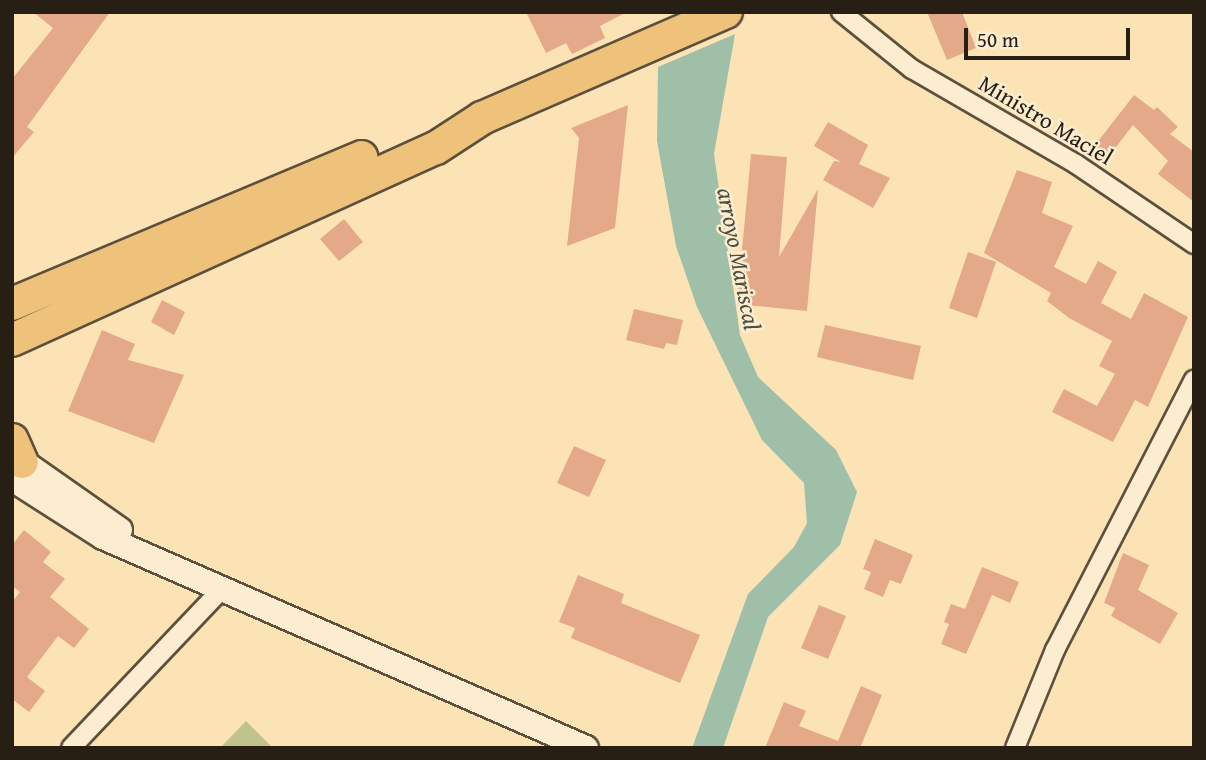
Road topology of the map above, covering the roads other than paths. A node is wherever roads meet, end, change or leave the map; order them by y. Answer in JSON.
{"nodes":[{"id":1,"x":726,"y":12,"type":"edge"},
{"id":2,"x":841,"y":12,"type":"edge"},
{"id":3,"x":482,"y":118,"type":"junction"},
{"id":4,"x":1194,"y":244,"type":"edge"},
{"id":5,"x":12,"y":304,"type":"edge"},
{"id":6,"x":14,"y":345,"type":"edge"},
{"id":7,"x":1194,"y":380,"type":"edge"},
{"id":8,"x":15,"y":459,"type":"edge"},
{"id":9,"x":224,"y":587,"type":"junction"},
{"id":10,"x":71,"y":748,"type":"edge"},
{"id":11,"x":586,"y":748,"type":"edge"},
{"id":12,"x":1015,"y":748,"type":"edge"}],
"edges":[{"from":1,"to":3,"type":"highway"},
{"from":2,"to":4,"type":"street","name":"Ministro Maciel"},
{"from":3,"to":5,"type":"highway"},
{"from":3,"to":6,"type":"highway"},
{"from":7,"to":12,"type":"street"},
{"from":8,"to":9,"type":"main road"},
{"from":9,"to":10,"type":"street"},
{"from":9,"to":11,"type":"main road"}]}
